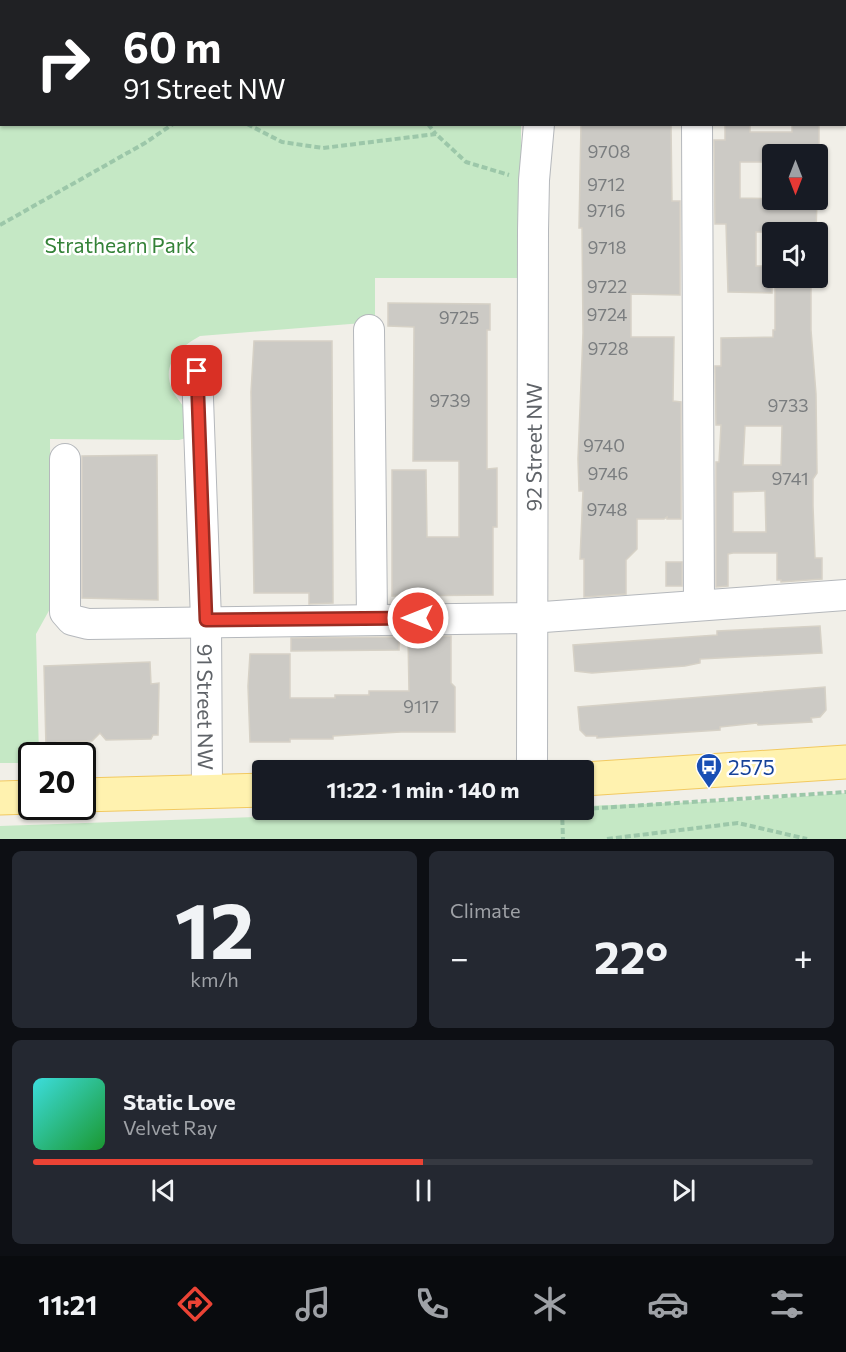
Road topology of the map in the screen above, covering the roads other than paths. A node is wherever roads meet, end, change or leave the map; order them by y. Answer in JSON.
{"nodes":[{"id":1,"x":539,"y":126,"type":"edge"},
{"id":2,"x":697,"y":126,"type":"edge"},
{"id":3,"x":369,"y":330,"type":"dead end"},
{"id":4,"x":197,"y":371,"type":"dead end"},
{"id":5,"x":65,"y":459,"type":"dead end"},
{"id":6,"x":846,"y":595,"type":"edge"},
{"id":7,"x":699,"y":604,"type":"junction"},
{"id":8,"x":530,"y":618,"type":"junction"},
{"id":9,"x":372,"y":619,"type":"junction"},
{"id":10,"x":206,"y":620,"type":"junction"},
{"id":11,"x":532,"y":760,"type":"edge"},
{"id":12,"x":846,"y":762,"type":"edge"},
{"id":13,"x":594,"y":778,"type":"edge"},
{"id":14,"x":252,"y":790,"type":"edge"},
{"id":15,"x":207,"y":791,"type":"junction"},
{"id":16,"x":96,"y":795,"type":"edge"},
{"id":17,"x":18,"y":797,"type":"edge"},
{"id":18,"x":0,"y":798,"type":"edge"}],
"edges":[{"from":1,"to":8,"type":"street","name":"92 Street NW"},
{"from":2,"to":7,"type":"street"},
{"from":3,"to":9,"type":"street"},
{"from":4,"to":10,"type":"street","name":"91 Street NW"},
{"from":5,"to":10,"type":"street"},
{"from":6,"to":7,"type":"street"},
{"from":7,"to":8,"type":"street"},
{"from":8,"to":9,"type":"street"},
{"from":8,"to":11,"type":"street","name":"92 Street NW"},
{"from":9,"to":10,"type":"street"},
{"from":10,"to":15,"type":"street","name":"91 Street NW"},
{"from":12,"to":13,"type":"main road"},
{"from":14,"to":15,"type":"main road"},
{"from":15,"to":16,"type":"main road"},
{"from":17,"to":18,"type":"main road"}]}
